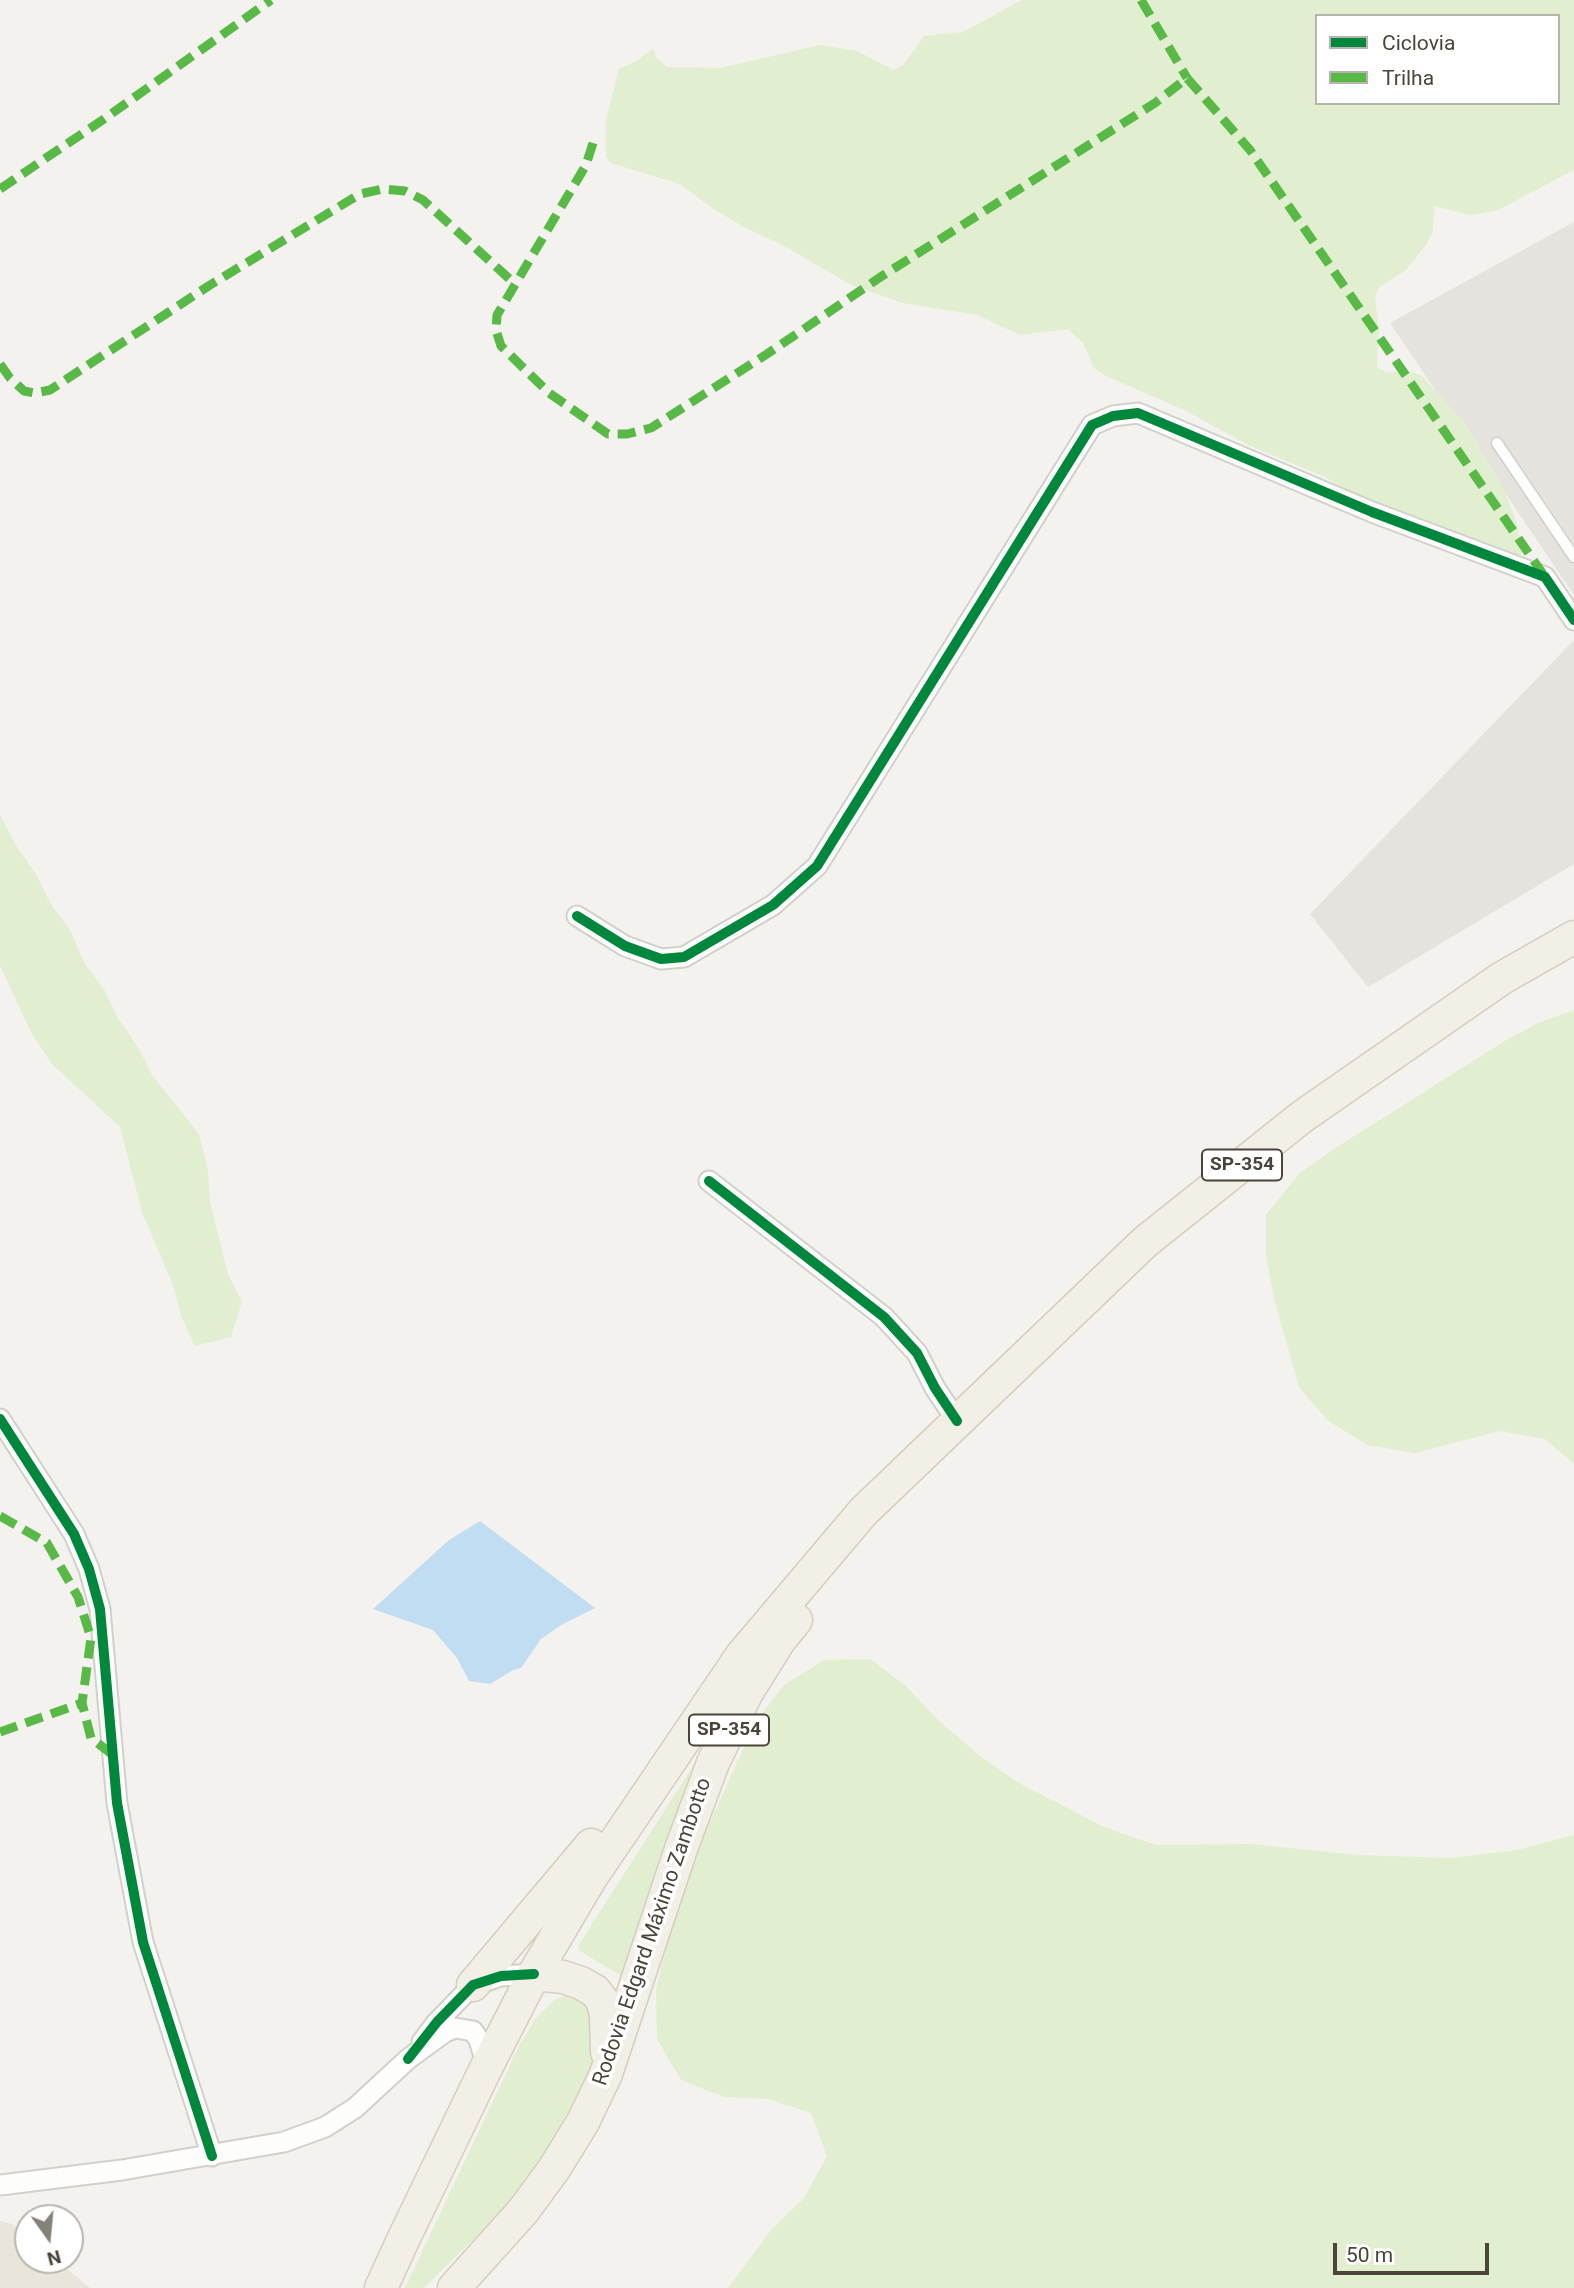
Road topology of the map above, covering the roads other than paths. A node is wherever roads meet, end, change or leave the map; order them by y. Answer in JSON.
{"nodes":[{"id":1,"x":1497,"y":443,"type":"dead end"},
{"id":2,"x":1574,"y":557,"type":"edge"},
{"id":3,"x":1574,"y":620,"type":"edge"},
{"id":4,"x":577,"y":916,"type":"dead end"},
{"id":5,"x":1574,"y":937,"type":"edge"},
{"id":6,"x":709,"y":1181,"type":"dead end"},
{"id":7,"x":0,"y":1419,"type":"edge"},
{"id":8,"x":950,"y":1428,"type":"junction"},
{"id":9,"x":741,"y":1655,"type":"junction"},
{"id":10,"x":534,"y":1973,"type":"junction"},
{"id":11,"x":473,"y":1985,"type":"junction"},
{"id":12,"x":408,"y":2059,"type":"junction"},
{"id":13,"x":487,"y":2066,"type":"junction"},
{"id":14,"x":606,"y":2074,"type":"junction"},
{"id":15,"x":212,"y":2156,"type":"junction"},
{"id":16,"x":0,"y":2185,"type":"edge"},
{"id":17,"x":382,"y":2288,"type":"edge"},
{"id":18,"x":454,"y":2288,"type":"edge"}],
"edges":[{"from":1,"to":2,"type":"lane"},
{"from":3,"to":4,"type":"street"},
{"from":5,"to":8,"type":"main road","name":"Rodovia Edgard Máximo Zambotto","number":"SP-354"},
{"from":6,"to":8,"type":"street"},
{"from":7,"to":15,"type":"street"},
{"from":8,"to":9,"type":"main road","name":"Rodovia Edgard Máximo Zambotto","number":"SP-354"},
{"from":8,"to":14,"type":"main road","name":"Rodovia Edgard Máximo Zambotto","number":"SP-354"},
{"from":9,"to":10,"type":"main road","name":"Rodovia Edgard Máximo Zambotto","number":"SP-354"},
{"from":9,"to":11,"type":"main road"},
{"from":10,"to":11,"type":"street"},
{"from":10,"to":13,"type":"main road","name":"Rodovia Edgard Máximo Zambotto","number":"SP-354"},
{"from":10,"to":14,"type":"main road"},
{"from":11,"to":12,"type":"street"},
{"from":12,"to":13,"type":"street"},
{"from":12,"to":15,"type":"street"},
{"from":13,"to":17,"type":"main road","name":"Rodovia Edgard Máximo Zambotto","number":"SP-354"},
{"from":14,"to":18,"type":"main road","name":"Rodovia Edgard Máximo Zambotto","number":"SP-354"},
{"from":15,"to":16,"type":"street"}]}
